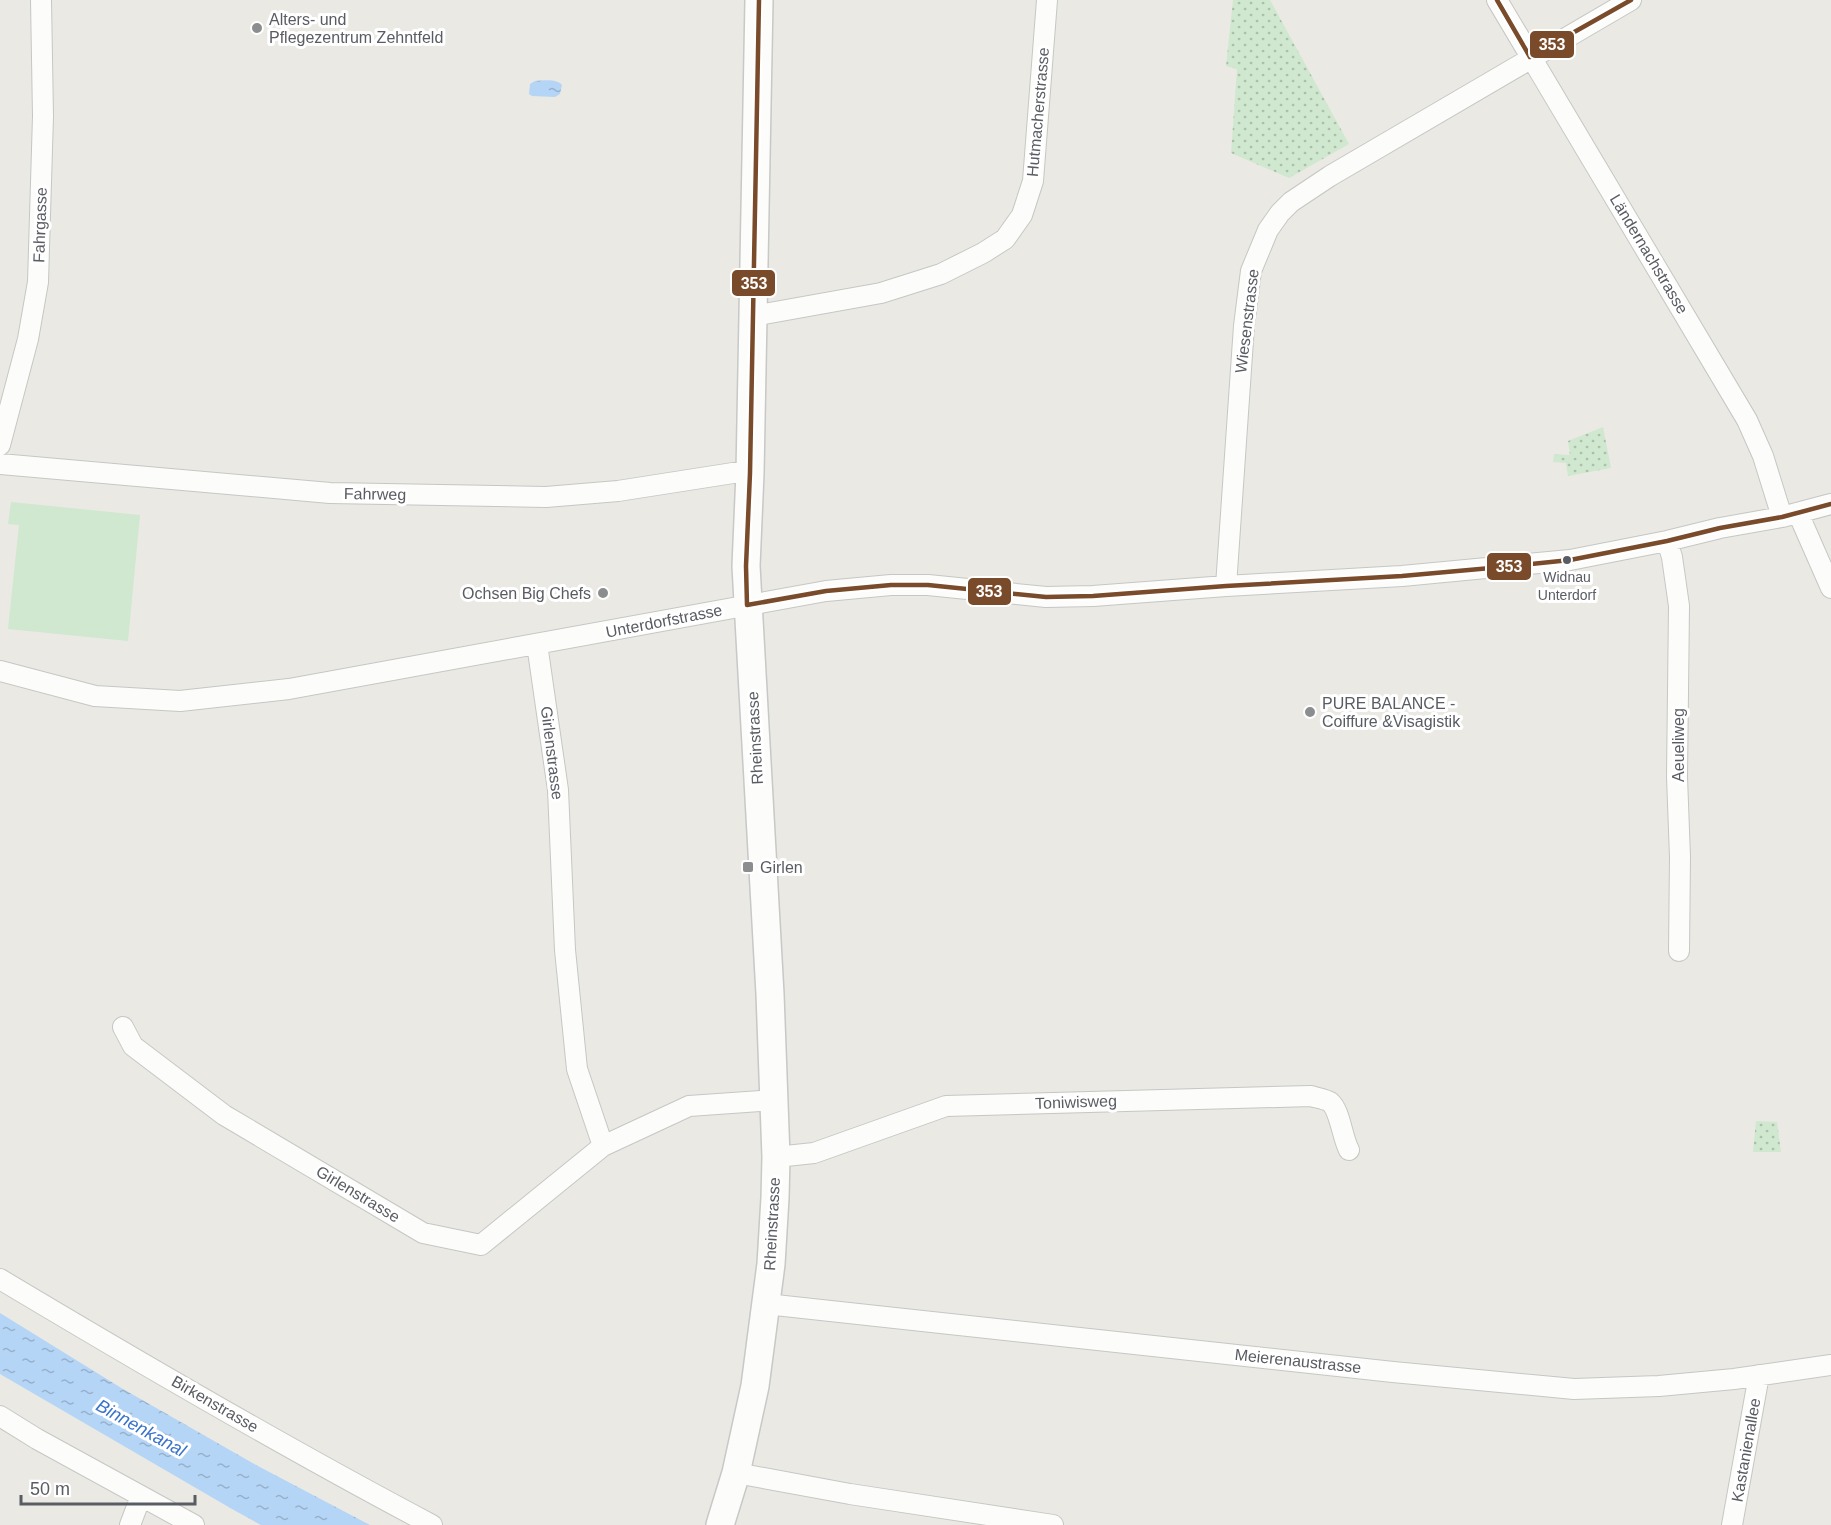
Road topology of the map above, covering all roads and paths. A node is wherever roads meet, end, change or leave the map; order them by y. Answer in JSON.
{"nodes":[{"id":1,"x":41,"y":0,"type":"edge"},
{"id":2,"x":759,"y":0,"type":"edge"},
{"id":3,"x":1047,"y":0,"type":"edge"},
{"id":4,"x":1497,"y":0,"type":"edge"},
{"id":5,"x":1631,"y":0,"type":"edge"},
{"id":6,"x":1530,"y":57,"type":"junction"},
{"id":7,"x":753,"y":316,"type":"junction"},
{"id":8,"x":0,"y":445,"type":"edge"},
{"id":9,"x":0,"y":464,"type":"edge"},
{"id":10,"x":750,"y":473,"type":"junction"},
{"id":11,"x":1831,"y":504,"type":"edge"},
{"id":12,"x":1790,"y":515,"type":"junction"},
{"id":13,"x":1667,"y":541,"type":"junction"},
{"id":14,"x":1226,"y":586,"type":"junction"},
{"id":15,"x":1831,"y":588,"type":"edge"},
{"id":16,"x":747,"y":604,"type":"junction"},
{"id":17,"x":537,"y":644,"type":"junction"},
{"id":18,"x":0,"y":671,"type":"edge"},
{"id":19,"x":1679,"y":951,"type":"dead end"},
{"id":20,"x":123,"y":1027,"type":"dead end"},
{"id":21,"x":774,"y":1100,"type":"junction"},
{"id":22,"x":603,"y":1146,"type":"junction"},
{"id":23,"x":1349,"y":1150,"type":"dead end"},
{"id":24,"x":776,"y":1157,"type":"junction"},
{"id":25,"x":0,"y":1279,"type":"edge"},
{"id":26,"x":766,"y":1304,"type":"junction"},
{"id":27,"x":1831,"y":1365,"type":"edge"},
{"id":28,"x":1759,"y":1375,"type":"junction"},
{"id":29,"x":0,"y":1416,"type":"edge"},
{"id":30,"x":736,"y":1473,"type":"junction"},
{"id":31,"x":141,"y":1496,"type":"junction"},
{"id":32,"x":130,"y":1525,"type":"edge"},
{"id":33,"x":194,"y":1525,"type":"edge"},
{"id":34,"x":432,"y":1525,"type":"edge"},
{"id":35,"x":720,"y":1525,"type":"edge"},
{"id":36,"x":1053,"y":1525,"type":"edge"},
{"id":37,"x":1732,"y":1525,"type":"edge"}],
"edges":[{"from":1,"to":8,"type":"street","name":"Fahrgasse"},
{"from":2,"to":7,"type":"street","name":"Rheinstrasse"},
{"from":3,"to":7,"type":"street","name":"Hutmacherstrasse"},
{"from":4,"to":6,"type":"street","name":"Ländernachstrasse"},
{"from":5,"to":6,"type":"street","name":"Wiesenstrasse"},
{"from":6,"to":12,"type":"street","name":"Ländernachstrasse"},
{"from":6,"to":14,"type":"street","name":"Wiesenstrasse"},
{"from":7,"to":10,"type":"street","name":"Rheinstrasse"},
{"from":9,"to":10,"type":"street","name":"Fahrweg"},
{"from":10,"to":16,"type":"street","name":"Rheinstrasse"},
{"from":11,"to":12,"type":"street","name":"Unterdorfstrasse"},
{"from":12,"to":13,"type":"street","name":"Unterdorfstrasse"},
{"from":12,"to":15,"type":"street","name":"Ländernachstrasse"},
{"from":13,"to":14,"type":"street","name":"Unterdorfstrasse"},
{"from":13,"to":19,"type":"street","name":"Aeueliweg"},
{"from":14,"to":16,"type":"street","name":"Unterdorfstrasse"},
{"from":16,"to":17,"type":"street","name":"Unterdorfstrasse"},
{"from":16,"to":21,"type":"street","name":"Rheinstrasse"},
{"from":17,"to":18,"type":"street","name":"Unterdorfstrasse"},
{"from":17,"to":22,"type":"street","name":"Girlenstrasse"},
{"from":20,"to":22,"type":"street","name":"Girlenstrasse"},
{"from":21,"to":22,"type":"street","name":"Girlenstrasse"},
{"from":21,"to":24,"type":"street","name":"Rheinstrasse"},
{"from":23,"to":24,"type":"street","name":"Toniwisweg"},
{"from":24,"to":26,"type":"street","name":"Rheinstrasse"},
{"from":25,"to":34,"type":"street","name":"Birkenstrasse"},
{"from":26,"to":28,"type":"street","name":"Meierenaustrasse"},
{"from":26,"to":30,"type":"street","name":"Rheinstrasse"},
{"from":27,"to":28,"type":"street","name":"Meierenaustrasse"},
{"from":28,"to":37,"type":"street","name":"Kastanienallee"},
{"from":29,"to":31,"type":"street"},
{"from":30,"to":35,"type":"street","name":"Rheinstrasse"},
{"from":30,"to":36,"type":"street"},
{"from":31,"to":32,"type":"street"},
{"from":31,"to":33,"type":"street"}]}
